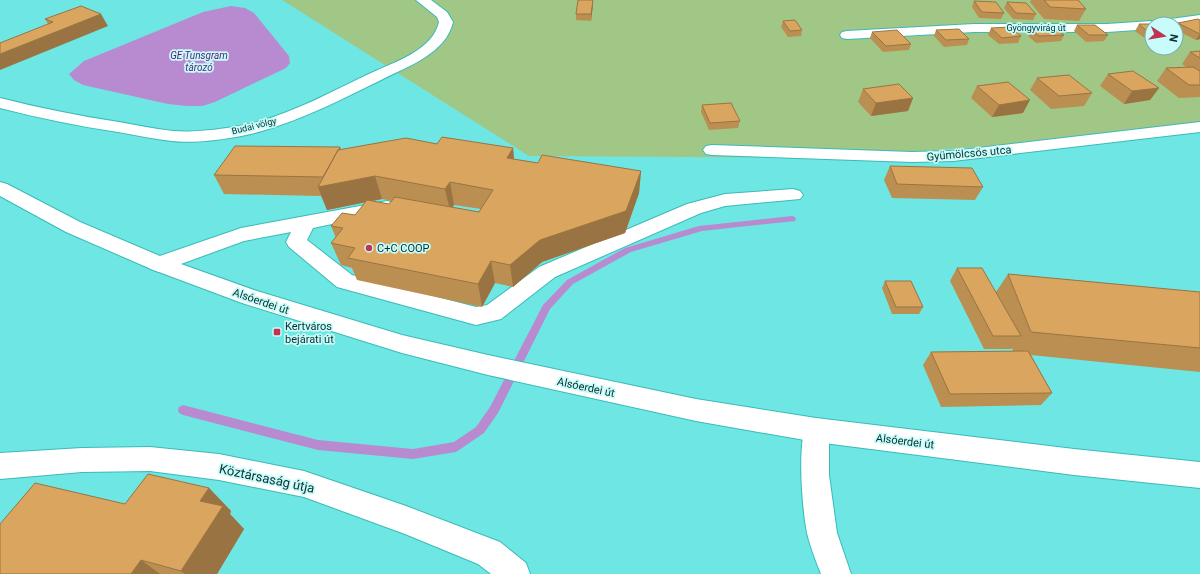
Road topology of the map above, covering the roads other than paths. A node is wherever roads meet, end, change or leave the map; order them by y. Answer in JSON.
{"nodes":[{"id":1,"x":422,"y":0,"type":"edge"},
{"id":2,"x":1200,"y":19,"type":"edge"},
{"id":3,"x":1184,"y":21,"type":"edge"},
{"id":4,"x":1144,"y":26,"type":"edge"},
{"id":5,"x":848,"y":35,"type":"dead end"},
{"id":6,"x":0,"y":103,"type":"edge"},
{"id":7,"x":1200,"y":127,"type":"edge"},
{"id":8,"x":712,"y":150,"type":"dead end"},
{"id":9,"x":0,"y":188,"type":"edge"},
{"id":10,"x":794,"y":195,"type":"dead end"},
{"id":11,"x":402,"y":209,"type":"edge"},
{"id":12,"x":306,"y":222,"type":"junction"},
{"id":13,"x":159,"y":264,"type":"junction"},
{"id":14,"x":816,"y":430,"type":"junction"},
{"id":15,"x":0,"y":466,"type":"edge"},
{"id":16,"x":1200,"y":475,"type":"edge"},
{"id":17,"x":515,"y":574,"type":"edge"},
{"id":18,"x":836,"y":574,"type":"edge"}],
"edges":[{"from":1,"to":6,"type":"street","name":"Budai völgy"},
{"from":2,"to":3,"type":"street"},
{"from":4,"to":5,"type":"street","name":"Gyöngyvirág út"},
{"from":7,"to":8,"type":"street","name":"Gyümölcsös utca"},
{"from":9,"to":13,"type":"street","name":"Alsóerdei út"},
{"from":10,"to":12,"type":"street"},
{"from":11,"to":12,"type":"street"},
{"from":12,"to":13,"type":"street"},
{"from":13,"to":14,"type":"street","name":"Alsóerdei út"},
{"from":14,"to":16,"type":"street","name":"Alsóerdei út"},
{"from":14,"to":18,"type":"street"},
{"from":15,"to":17,"type":"street","name":"Köztársaság útja"}]}
